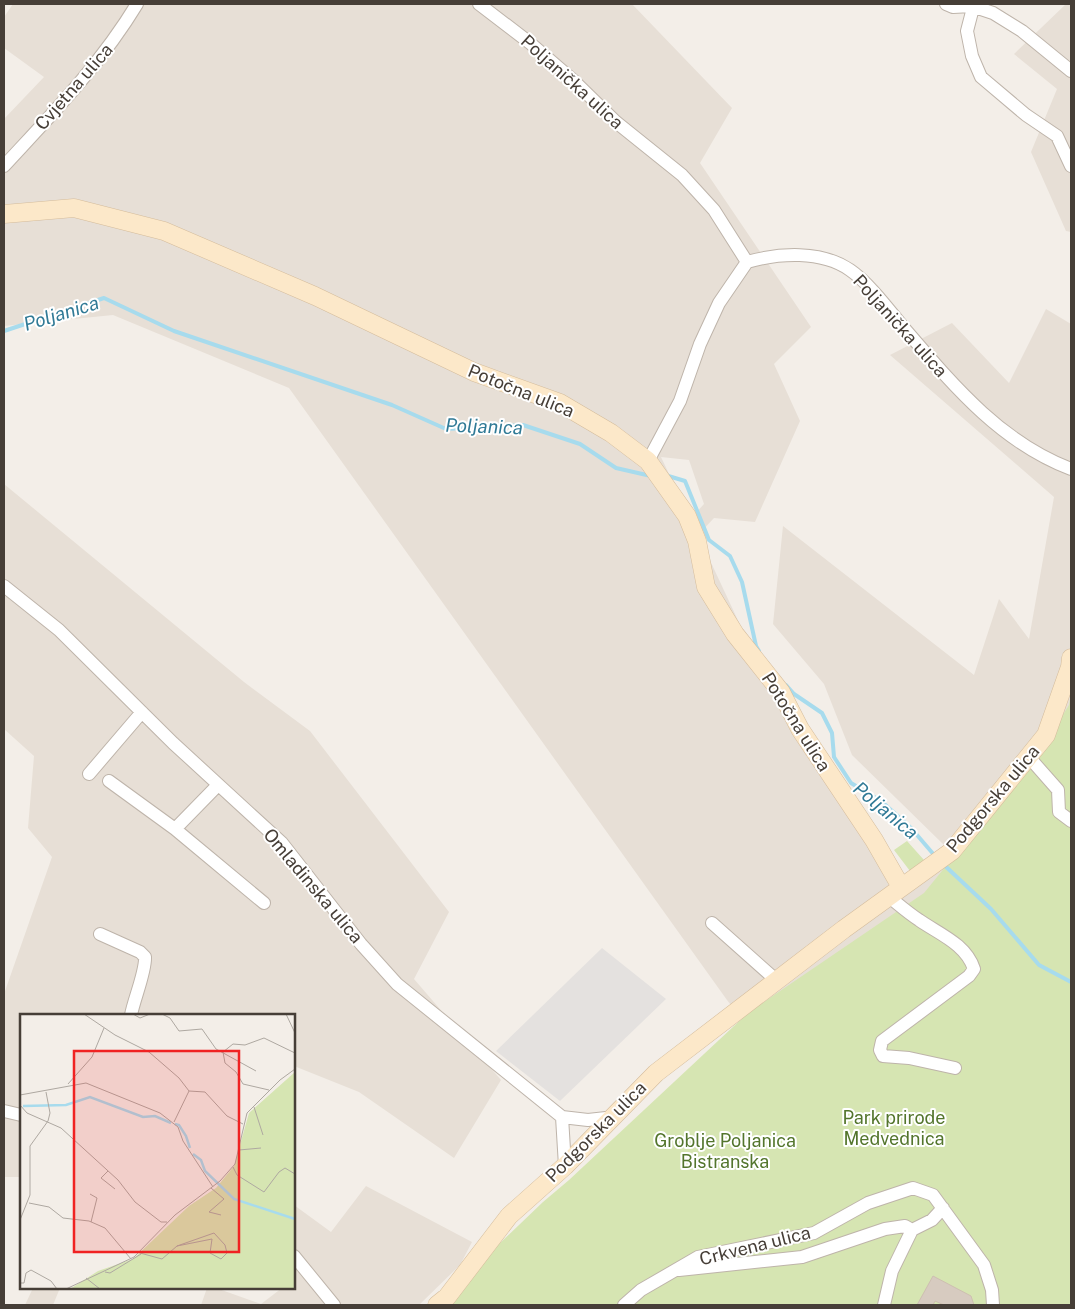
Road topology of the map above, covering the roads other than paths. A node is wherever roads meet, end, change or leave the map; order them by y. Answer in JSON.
{"nodes":[{"id":1,"x":137,"y":4,"type":"edge"},
{"id":2,"x":479,"y":4,"type":"edge"},
{"id":3,"x":946,"y":4,"type":"edge"},
{"id":4,"x":973,"y":5,"type":"edge"},
{"id":5,"x":1071,"y":71,"type":"edge"},
{"id":6,"x":4,"y":166,"type":"edge"},
{"id":7,"x":1071,"y":166,"type":"edge"},
{"id":8,"x":4,"y":214,"type":"edge"},
{"id":9,"x":746,"y":262,"type":"junction"},
{"id":10,"x":1071,"y":469,"type":"edge"},
{"id":11,"x":655,"y":470,"type":"junction"},
{"id":12,"x":4,"y":586,"type":"edge"},
{"id":13,"x":1071,"y":658,"type":"edge"},
{"id":14,"x":142,"y":712,"type":"junction"},
{"id":15,"x":1028,"y":756,"type":"junction"},
{"id":16,"x":89,"y":774,"type":"dead end"},
{"id":17,"x":109,"y":781,"type":"dead end"},
{"id":18,"x":218,"y":784,"type":"junction"},
{"id":19,"x":1071,"y":820,"type":"edge"},
{"id":20,"x":176,"y":829,"type":"junction"},
{"id":21,"x":894,"y":891,"type":"junction"},
{"id":22,"x":264,"y":903,"type":"dead end"},
{"id":23,"x":712,"y":923,"type":"dead end"},
{"id":24,"x":100,"y":934,"type":"dead end"},
{"id":25,"x":776,"y":980,"type":"junction"},
{"id":26,"x":131,"y":1014,"type":"edge"},
{"id":27,"x":955,"y":1068,"type":"dead end"},
{"id":28,"x":4,"y":1111,"type":"edge"},
{"id":29,"x":20,"y":1115,"type":"edge"},
{"id":30,"x":615,"y":1117,"type":"junction"},
{"id":31,"x":562,"y":1118,"type":"junction"},
{"id":32,"x":565,"y":1166,"type":"junction"},
{"id":33,"x":943,"y":1208,"type":"junction"},
{"id":34,"x":912,"y":1230,"type":"junction"},
{"id":35,"x":295,"y":1257,"type":"edge"},
{"id":36,"x":672,"y":1271,"type":"junction"},
{"id":37,"x":334,"y":1305,"type":"edge"},
{"id":38,"x":437,"y":1305,"type":"edge"},
{"id":39,"x":624,"y":1305,"type":"edge"},
{"id":40,"x":884,"y":1305,"type":"edge"},
{"id":41,"x":993,"y":1305,"type":"edge"}],
"edges":[{"from":1,"to":6,"type":"street","name":"Cvjetna ulica"},
{"from":2,"to":9,"type":"street","name":"Poljanička ulica"},
{"from":3,"to":4,"type":"street"},
{"from":4,"to":5,"type":"street"},
{"from":4,"to":7,"type":"street"},
{"from":8,"to":11,"type":"street","name":"Potočna ulica"},
{"from":9,"to":10,"type":"street","name":"Poljanička ulica"},
{"from":9,"to":11,"type":"street"},
{"from":11,"to":21,"type":"street","name":"Potočna ulica"},
{"from":12,"to":14,"type":"street","name":"Omladinska ulica"},
{"from":13,"to":15,"type":"street","name":"Podgorska ulica"},
{"from":14,"to":16,"type":"street"},
{"from":14,"to":18,"type":"street","name":"Omladinska ulica"},
{"from":15,"to":19,"type":"street"},
{"from":15,"to":21,"type":"street","name":"Podgorska ulica"},
{"from":17,"to":20,"type":"street"},
{"from":18,"to":20,"type":"street"},
{"from":18,"to":31,"type":"street","name":"Omladinska ulica"},
{"from":20,"to":22,"type":"street"},
{"from":21,"to":25,"type":"street","name":"Podgorska ulica"},
{"from":21,"to":27,"type":"street"},
{"from":23,"to":25,"type":"street"},
{"from":24,"to":26,"type":"street"},
{"from":25,"to":30,"type":"street","name":"Podgorska ulica"},
{"from":28,"to":29,"type":"street"},
{"from":30,"to":31,"type":"street"},
{"from":30,"to":32,"type":"street","name":"Podgorska ulica"},
{"from":31,"to":32,"type":"street"},
{"from":32,"to":38,"type":"street","name":"Podgorska ulica"},
{"from":33,"to":34,"type":"street"},
{"from":33,"to":36,"type":"street","name":"Crkvena ulica"},
{"from":33,"to":41,"type":"street","name":"Crkvena ulica"},
{"from":34,"to":36,"type":"street","name":"Crkvena ulica"},
{"from":34,"to":40,"type":"street"},
{"from":35,"to":37,"type":"street"},
{"from":36,"to":39,"type":"street","name":"Crkvena ulica"}]}
